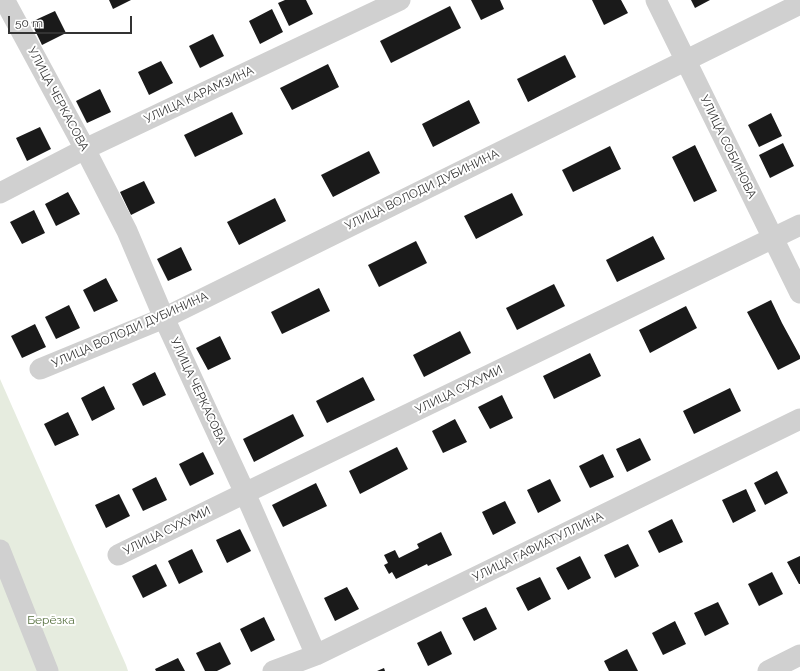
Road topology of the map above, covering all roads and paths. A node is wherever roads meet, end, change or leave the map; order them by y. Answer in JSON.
{"nodes":[{"id":1,"x":400,"y":0,"type":"edge"},
{"id":2,"x":656,"y":0,"type":"edge"},
{"id":3,"x":6,"y":3,"type":"edge"},
{"id":4,"x":800,"y":4,"type":"edge"},
{"id":5,"x":685,"y":60,"type":"junction"},
{"id":6,"x":85,"y":149,"type":"junction"},
{"id":7,"x":0,"y":193,"type":"edge"},
{"id":8,"x":800,"y":225,"type":"edge"},
{"id":9,"x":773,"y":238,"type":"junction"},
{"id":10,"x":800,"y":293,"type":"edge"},
{"id":11,"x":164,"y":318,"type":"junction"},
{"id":12,"x":40,"y":369,"type":"dead end"},
{"id":13,"x":800,"y":419,"type":"edge"},
{"id":14,"x":245,"y":493,"type":"junction"},
{"id":15,"x":0,"y":550,"type":"edge"},
{"id":16,"x":118,"y":555,"type":"dead end"},
{"id":17,"x":316,"y":654,"type":"junction"},
{"id":18,"x":800,"y":655,"type":"edge"},
{"id":19,"x":48,"y":671,"type":"edge"},
{"id":20,"x":274,"y":671,"type":"edge"},
{"id":21,"x":768,"y":671,"type":"edge"}],
"edges":[{"from":1,"to":6,"type":"street","name":"УЛИЦА КАРАМЗИНА"},
{"from":2,"to":5,"type":"street","name":"УЛИЦА СОБИНОВА"},
{"from":3,"to":6,"type":"street","name":"УЛИЦА ЧЕРКАСОВА"},
{"from":4,"to":5,"type":"street","name":"УЛИЦА ВОЛОДИ ДУБИНИНА"},
{"from":5,"to":9,"type":"street","name":"УЛИЦА СОБИНОВА"},
{"from":5,"to":11,"type":"street","name":"УЛИЦА ВОЛОДИ ДУБИНИНА"},
{"from":6,"to":7,"type":"street","name":"УЛИЦА КАРАМЗИНА"},
{"from":6,"to":11,"type":"street","name":"УЛИЦА ЧЕРКАСОВА"},
{"from":8,"to":9,"type":"street","name":"УЛИЦА СУХУМИ"},
{"from":9,"to":10,"type":"street","name":"УЛИЦА СОБИНОВА"},
{"from":9,"to":14,"type":"street","name":"УЛИЦА СУХУМИ"},
{"from":11,"to":12,"type":"street","name":"УЛИЦА ВОЛОДИ ДУБИНИНА"},
{"from":11,"to":14,"type":"street","name":"УЛИЦА ЧЕРКАСОВА"},
{"from":13,"to":17,"type":"street","name":"УЛИЦА ГАФИАТУЛЛИНА"},
{"from":14,"to":16,"type":"street","name":"УЛИЦА СУХУМИ"},
{"from":14,"to":17,"type":"street","name":"УЛИЦА ЧЕРКАСОВА"},
{"from":15,"to":19,"type":"street"},
{"from":17,"to":20,"type":"street","name":"УЛИЦА ГАФИАТУЛЛИНА"},
{"from":18,"to":21,"type":"street"}]}
